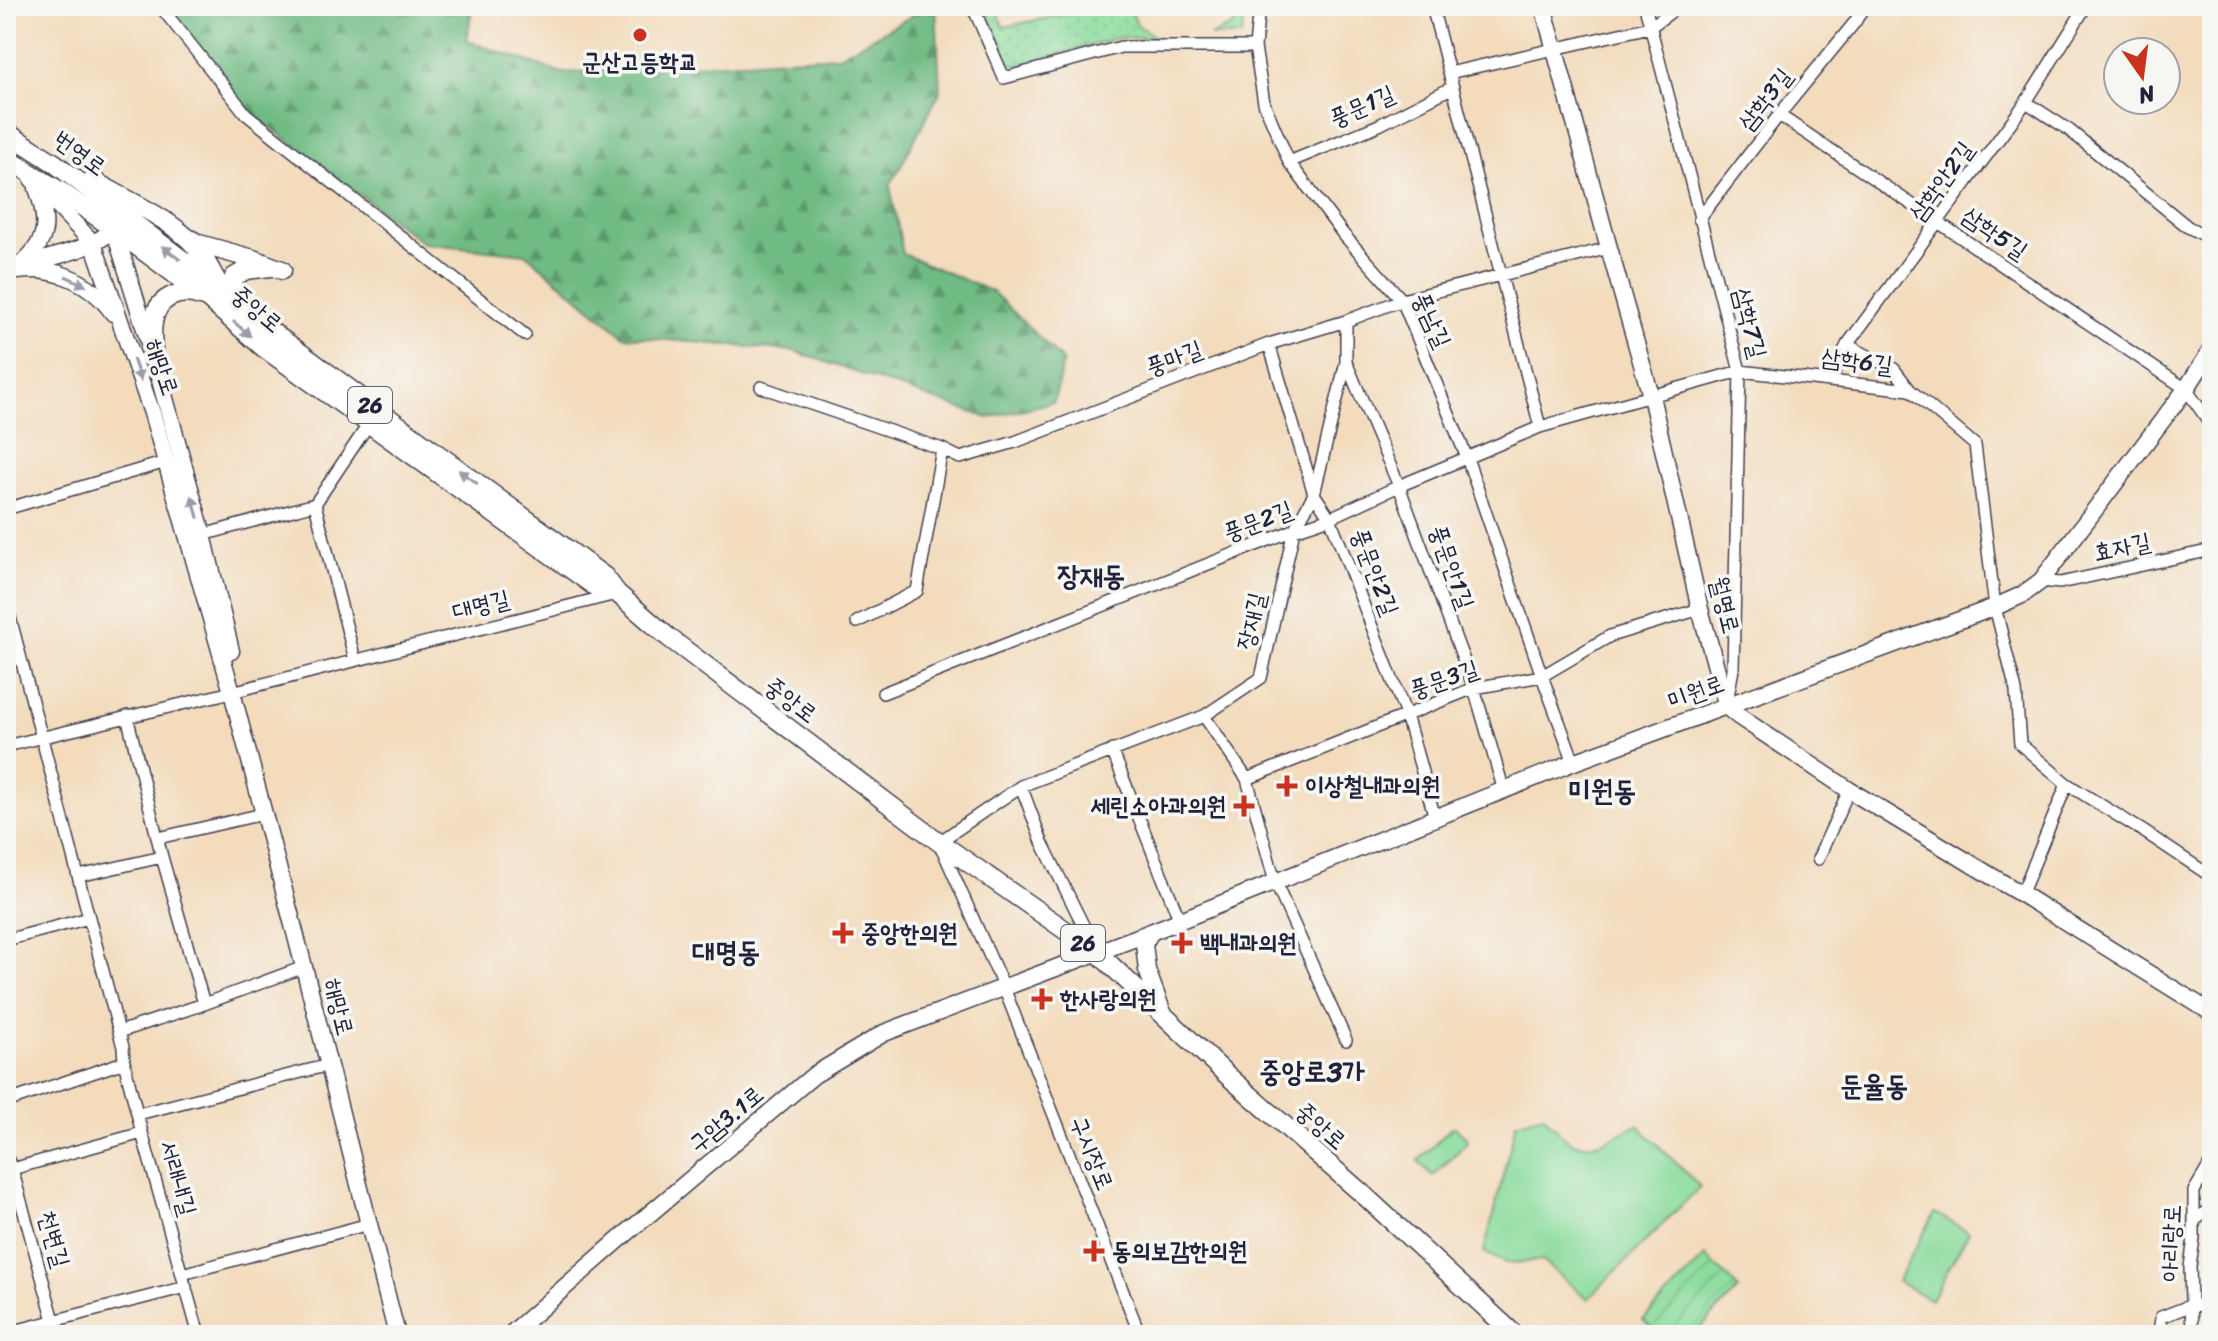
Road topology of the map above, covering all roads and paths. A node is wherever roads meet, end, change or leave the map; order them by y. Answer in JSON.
{"nodes":[{"id":1,"x":160,"y":6,"type":"edge"},
{"id":2,"x":970,"y":6,"type":"edge"},
{"id":3,"x":1259,"y":6,"type":"edge"},
{"id":4,"x":1432,"y":6,"type":"edge"},
{"id":5,"x":1543,"y":6,"type":"edge"},
{"id":6,"x":1645,"y":6,"type":"edge"},
{"id":7,"x":1679,"y":6,"type":"edge"},
{"id":8,"x":1864,"y":6,"type":"edge"},
{"id":9,"x":2086,"y":6,"type":"edge"},
{"id":10,"x":1650,"y":27,"type":"junction"},
{"id":11,"x":1255,"y":47,"type":"junction"},
{"id":12,"x":1556,"y":50,"type":"junction"},
{"id":13,"x":1449,"y":73,"type":"junction"},
{"id":14,"x":1453,"y":87,"type":"junction"},
{"id":15,"x":2026,"y":102,"type":"junction"},
{"id":16,"x":1779,"y":115,"type":"junction"},
{"id":17,"x":6,"y":132,"type":"edge"},
{"id":18,"x":6,"y":158,"type":"edge"},
{"id":19,"x":53,"y":162,"type":"junction"},
{"id":20,"x":1289,"y":162,"type":"junction"},
{"id":21,"x":29,"y":175,"type":"junction"},
{"id":22,"x":1699,"y":219,"type":"junction"},
{"id":23,"x":1939,"y":222,"type":"junction"},
{"id":24,"x":119,"y":223,"type":"junction"},
{"id":25,"x":185,"y":236,"type":"junction"},
{"id":26,"x":2212,"y":239,"type":"edge"},
{"id":27,"x":93,"y":243,"type":"junction"},
{"id":28,"x":1609,"y":248,"type":"junction"},
{"id":29,"x":9,"y":273,"type":"edge"},
{"id":30,"x":1500,"y":274,"type":"junction"},
{"id":31,"x":214,"y":294,"type":"junction"},
{"id":32,"x":1402,"y":300,"type":"junction"},
{"id":33,"x":245,"y":312,"type":"junction"},
{"id":34,"x":1346,"y":321,"type":"junction"},
{"id":35,"x":123,"y":327,"type":"junction"},
{"id":36,"x":525,"y":335,"type":"dead end"},
{"id":37,"x":1269,"y":344,"type":"junction"},
{"id":38,"x":1847,"y":345,"type":"junction"},
{"id":39,"x":2212,"y":349,"type":"edge"},
{"id":40,"x":153,"y":355,"type":"junction"},
{"id":41,"x":1346,"y":362,"type":"junction"},
{"id":42,"x":1740,"y":371,"type":"junction"},
{"id":43,"x":1830,"y":380,"type":"junction"},
{"id":44,"x":761,"y":387,"type":"dead end"},
{"id":45,"x":2186,"y":389,"type":"junction"},
{"id":46,"x":1910,"y":390,"type":"junction"},
{"id":47,"x":1651,"y":396,"type":"junction"},
{"id":48,"x":373,"y":417,"type":"junction"},
{"id":49,"x":2212,"y":426,"type":"edge"},
{"id":50,"x":1540,"y":427,"type":"junction"},
{"id":51,"x":942,"y":449,"type":"junction"},
{"id":52,"x":1467,"y":458,"type":"junction"},
{"id":53,"x":166,"y":462,"type":"junction"},
{"id":54,"x":1399,"y":486,"type":"junction"},
{"id":55,"x":1314,"y":494,"type":"junction"},
{"id":56,"x":315,"y":504,"type":"junction"},
{"id":57,"x":6,"y":509,"type":"edge"},
{"id":58,"x":1330,"y":518,"type":"junction"},
{"id":59,"x":1294,"y":530,"type":"junction"},
{"id":60,"x":203,"y":535,"type":"junction"},
{"id":61,"x":2212,"y":550,"type":"edge"},
{"id":62,"x":2041,"y":581,"type":"junction"},
{"id":63,"x":617,"y":593,"type":"junction"},
{"id":64,"x":6,"y":602,"type":"edge"},
{"id":65,"x":1995,"y":607,"type":"junction"},
{"id":66,"x":1700,"y":609,"type":"junction"},
{"id":67,"x":857,"y":622,"type":"dead end"},
{"id":68,"x":12,"y":646,"type":"edge"},
{"id":69,"x":355,"y":660,"type":"junction"},
{"id":70,"x":1542,"y":676,"type":"junction"},
{"id":71,"x":1474,"y":688,"type":"junction"},
{"id":72,"x":232,"y":692,"type":"junction"},
{"id":73,"x":883,"y":693,"type":"dead end"},
{"id":74,"x":1727,"y":707,"type":"junction"},
{"id":75,"x":1406,"y":715,"type":"junction"},
{"id":76,"x":127,"y":716,"type":"junction"},
{"id":77,"x":1204,"y":716,"type":"junction"},
{"id":78,"x":42,"y":737,"type":"junction"},
{"id":79,"x":6,"y":746,"type":"edge"},
{"id":80,"x":1112,"y":750,"type":"junction"},
{"id":81,"x":1574,"y":762,"type":"junction"},
{"id":82,"x":1247,"y":779,"type":"junction"},
{"id":83,"x":2067,"y":784,"type":"junction"},
{"id":84,"x":1021,"y":786,"type":"junction"},
{"id":85,"x":1849,"y":790,"type":"junction"},
{"id":86,"x":1504,"y":791,"type":"junction"},
{"id":87,"x":263,"y":814,"type":"junction"},
{"id":88,"x":1435,"y":818,"type":"junction"},
{"id":89,"x":158,"y":838,"type":"junction"},
{"id":90,"x":939,"y":842,"type":"junction"},
{"id":91,"x":162,"y":857,"type":"junction"},
{"id":92,"x":1818,"y":859,"type":"dead end"},
{"id":93,"x":79,"y":876,"type":"junction"},
{"id":94,"x":2212,"y":877,"type":"edge"},
{"id":95,"x":1275,"y":882,"type":"junction"},
{"id":96,"x":2026,"y":897,"type":"junction"},
{"id":97,"x":89,"y":918,"type":"junction"},
{"id":98,"x":1180,"y":921,"type":"junction"},
{"id":99,"x":1151,"y":932,"type":"junction"},
{"id":100,"x":6,"y":940,"type":"edge"},
{"id":101,"x":1098,"y":953,"type":"junction"},
{"id":102,"x":304,"y":967,"type":"junction"},
{"id":103,"x":1004,"y":988,"type":"junction"},
{"id":104,"x":204,"y":1004,"type":"junction"},
{"id":105,"x":2212,"y":1013,"type":"edge"},
{"id":106,"x":1164,"y":1015,"type":"junction"},
{"id":107,"x":119,"y":1032,"type":"junction"},
{"id":108,"x":1346,"y":1040,"type":"dead end"},
{"id":109,"x":124,"y":1062,"type":"junction"},
{"id":110,"x":329,"y":1065,"type":"junction"},
{"id":111,"x":6,"y":1102,"type":"edge"},
{"id":112,"x":138,"y":1114,"type":"junction"},
{"id":113,"x":142,"y":1133,"type":"junction"},
{"id":114,"x":6,"y":1156,"type":"edge"},
{"id":115,"x":2212,"y":1156,"type":"edge"},
{"id":116,"x":12,"y":1169,"type":"junction"},
{"id":117,"x":2212,"y":1208,"type":"edge"},
{"id":118,"x":2195,"y":1220,"type":"junction"},
{"id":119,"x":369,"y":1224,"type":"junction"},
{"id":120,"x":182,"y":1274,"type":"junction"},
{"id":121,"x":186,"y":1287,"type":"junction"},
{"id":122,"x":387,"y":1292,"type":"junction"},
{"id":123,"x":2192,"y":1305,"type":"junction"},
{"id":124,"x":2212,"y":1306,"type":"edge"},
{"id":125,"x":55,"y":1321,"type":"junction"},
{"id":126,"x":6,"y":1333,"type":"edge"},
{"id":127,"x":58,"y":1335,"type":"edge"},
{"id":128,"x":199,"y":1335,"type":"edge"},
{"id":129,"x":397,"y":1335,"type":"edge"},
{"id":130,"x":408,"y":1335,"type":"edge"},
{"id":131,"x":510,"y":1335,"type":"edge"},
{"id":132,"x":1140,"y":1335,"type":"edge"},
{"id":133,"x":1515,"y":1335,"type":"edge"},
{"id":134,"x":2159,"y":1335,"type":"edge"},
{"id":135,"x":2192,"y":1335,"type":"edge"}],
"edges":[{"from":1,"to":36,"type":"street"},
{"from":2,"to":11,"type":"street"},
{"from":3,"to":11,"type":"street","name":"풍남길"},
{"from":4,"to":13,"type":"street"},
{"from":5,"to":12,"type":"street","name":"월명로"},
{"from":6,"to":10,"type":"street","name":"삼학7길"},
{"from":7,"to":10,"type":"street"},
{"from":8,"to":16,"type":"street","name":"삼학3길"},
{"from":9,"to":15,"type":"street","name":"삼학안2길"},
{"from":10,"to":12,"type":"street"},
{"from":10,"to":22,"type":"street","name":"삼학7길"},
{"from":11,"to":20,"type":"street","name":"풍남길"},
{"from":12,"to":13,"type":"street"},
{"from":12,"to":28,"type":"street","name":"월명로"},
{"from":13,"to":14,"type":"street"},
{"from":14,"to":20,"type":"street","name":"풍문1길"},
{"from":14,"to":30,"type":"street"},
{"from":15,"to":23,"type":"street","name":"삼학안2길"},
{"from":15,"to":26,"type":"street"},
{"from":16,"to":22,"type":"street","name":"삼학3길"},
{"from":16,"to":23,"type":"street","name":"삼학5길"},
{"from":17,"to":19,"type":"main road","name":"번영로","number":"26"},
{"from":18,"to":21,"type":"main road","name":"번영로","number":"26"},
{"from":19,"to":24,"type":"main road","name":"번영로","number":"26"},
{"from":19,"to":25,"type":"main road"},
{"from":20,"to":32,"type":"street","name":"풍남길"},
{"from":21,"to":24,"type":"main road","name":"번영로","number":"26"},
{"from":21,"to":27,"type":"street"},
{"from":21,"to":29,"type":"street"},
{"from":22,"to":42,"type":"street","name":"삼학7길"},
{"from":23,"to":38,"type":"street","name":"삼학안2길"},
{"from":23,"to":45,"type":"street","name":"삼학5길"},
{"from":24,"to":27,"type":"street"},
{"from":24,"to":31,"type":"main road","name":"중앙로","number":"26"},
{"from":24,"to":40,"type":"street","name":"해망로"},
{"from":25,"to":31,"type":"main road"},
{"from":25,"to":33,"type":"main road"},
{"from":27,"to":29,"type":"street"},
{"from":27,"to":35,"type":"street","name":"해망로"},
{"from":28,"to":30,"type":"street","name":"풍마길"},
{"from":28,"to":47,"type":"street","name":"월명로"},
{"from":29,"to":35,"type":"street","one_way":true},
{"from":30,"to":32,"type":"street","name":"풍마길"},
{"from":30,"to":50,"type":"street"},
{"from":31,"to":33,"type":"main road","name":"중앙로","number":"26"},
{"from":31,"to":40,"type":"main road"},
{"from":31,"to":48,"type":"main road","name":"중앙로","number":"26","one_way":true},
{"from":32,"to":34,"type":"street","name":"풍마길"},
{"from":32,"to":52,"type":"street","name":"풍남길"},
{"from":33,"to":48,"type":"main road","name":"중앙로","number":"26"},
{"from":34,"to":37,"type":"street","name":"풍마길"},
{"from":34,"to":41,"type":"street","name":"장재길"},
{"from":35,"to":53,"type":"street","name":"해망로","one_way":true},
{"from":37,"to":51,"type":"street","name":"풍마길"},
{"from":37,"to":55,"type":"street","name":"풍문안2길"},
{"from":38,"to":43,"type":"street","name":"삼학안2길"},
{"from":38,"to":46,"type":"street"},
{"from":39,"to":45,"type":"street","name":"미원로"},
{"from":60,"to":40,"type":"street","name":"해망로","one_way":true},
{"from":41,"to":54,"type":"street","name":"풍문안1길"},
{"from":41,"to":55,"type":"street","name":"장재길"},
{"from":42,"to":43,"type":"street","name":"삼학6길"},
{"from":42,"to":47,"type":"street","name":"삼학6길"},
{"from":42,"to":74,"type":"street","name":"삼학7길"},
{"from":43,"to":46,"type":"street","name":"삼학6길"},
{"from":44,"to":51,"type":"street","name":"풍마길"},
{"from":45,"to":49,"type":"street"},
{"from":45,"to":62,"type":"street","name":"미원로"},
{"from":46,"to":65,"type":"street","name":"삼학6길"},
{"from":47,"to":50,"type":"street","name":"풍문2길"},
{"from":47,"to":66,"type":"street","name":"월명로"},
{"from":48,"to":56,"type":"street"},
{"from":48,"to":63,"type":"main road","name":"중앙로","number":"26"},
{"from":50,"to":52,"type":"street","name":"풍문2길"},
{"from":51,"to":67,"type":"street"},
{"from":52,"to":54,"type":"street","name":"풍문2길"},
{"from":52,"to":70,"type":"street","name":"풍남길"},
{"from":53,"to":57,"type":"street"},
{"from":53,"to":72,"type":"street","name":"해망로"},
{"from":54,"to":58,"type":"street","name":"풍문2길"},
{"from":54,"to":71,"type":"street","name":"풍문안1길"},
{"from":55,"to":58,"type":"street","name":"풍문안2길"},
{"from":55,"to":59,"type":"street","name":"장재길"},
{"from":56,"to":60,"type":"street"},
{"from":56,"to":69,"type":"street"},
{"from":58,"to":59,"type":"street","name":"풍문2길"},
{"from":58,"to":75,"type":"street","name":"풍문안2길"},
{"from":59,"to":73,"type":"street","name":"풍문2길"},
{"from":59,"to":77,"type":"street","name":"장재길"},
{"from":60,"to":72,"type":"street","name":"해망로"},
{"from":61,"to":62,"type":"street","name":"효자길"},
{"from":62,"to":65,"type":"street","name":"미원로"},
{"from":63,"to":69,"type":"street","name":"대명길"},
{"from":63,"to":90,"type":"main road","name":"중앙로","number":"26"},
{"from":64,"to":68,"type":"street","name":"서래내길"},
{"from":65,"to":74,"type":"street","name":"미원로"},
{"from":65,"to":83,"type":"street","name":"삼학6길"},
{"from":66,"to":70,"type":"street","name":"풍문3길"},
{"from":66,"to":74,"type":"street","name":"월명로"},
{"from":68,"to":78,"type":"street","name":"서래내길"},
{"from":69,"to":72,"type":"street","name":"대명길"},
{"from":70,"to":71,"type":"street","name":"풍문3길"},
{"from":70,"to":81,"type":"street","name":"풍남길"},
{"from":71,"to":75,"type":"street","name":"풍문3길"},
{"from":71,"to":86,"type":"street","name":"풍문안1길"},
{"from":72,"to":76,"type":"street"},
{"from":72,"to":87,"type":"street","name":"해망로"},
{"from":74,"to":81,"type":"street","name":"미원로"},
{"from":74,"to":85,"type":"street"},
{"from":75,"to":82,"type":"street","name":"풍문3길"},
{"from":75,"to":88,"type":"street","name":"풍문안2길"},
{"from":76,"to":78,"type":"street"},
{"from":76,"to":89,"type":"street"},
{"from":77,"to":80,"type":"street","name":"장재길"},
{"from":77,"to":82,"type":"street"},
{"from":78,"to":79,"type":"street"},
{"from":78,"to":93,"type":"street","name":"서래내길"},
{"from":80,"to":84,"type":"street","name":"장재길"},
{"from":80,"to":98,"type":"street"},
{"from":81,"to":86,"type":"street","name":"미원로"},
{"from":82,"to":95,"type":"street"},
{"from":83,"to":94,"type":"street","name":"삼학6길"},
{"from":83,"to":96,"type":"street"},
{"from":84,"to":90,"type":"street","name":"장재길"},
{"from":84,"to":101,"type":"street","name":"중앙로"},
{"from":85,"to":92,"type":"street"},
{"from":85,"to":96,"type":"street"},
{"from":86,"to":88,"type":"street","name":"미원로"},
{"from":87,"to":89,"type":"street"},
{"from":87,"to":102,"type":"street","name":"해망로"},
{"from":88,"to":95,"type":"street","name":"미원로"},
{"from":89,"to":91,"type":"street"},
{"from":90,"to":101,"type":"main road","name":"중앙로","number":"26"},
{"from":90,"to":103,"type":"street","name":"중앙로"},
{"from":91,"to":93,"type":"street"},
{"from":91,"to":104,"type":"street"},
{"from":93,"to":97,"type":"street","name":"서래내길"},
{"from":95,"to":98,"type":"street","name":"미원로"},
{"from":95,"to":108,"type":"street"},
{"from":96,"to":105,"type":"street"},
{"from":97,"to":100,"type":"street"},
{"from":97,"to":107,"type":"street","name":"서래내길"},
{"from":98,"to":99,"type":"street","name":"미원로"},
{"from":99,"to":101,"type":"street","name":"미원로"},
{"from":99,"to":106,"type":"street"},
{"from":101,"to":103,"type":"street","name":"구암3.1로"},
{"from":101,"to":106,"type":"main road","name":"중앙로","number":"26"},
{"from":102,"to":104,"type":"street"},
{"from":102,"to":110,"type":"street","name":"해망로"},
{"from":103,"to":131,"type":"street","name":"구암3.1로"},
{"from":103,"to":132,"type":"street","name":"구시장로"},
{"from":104,"to":107,"type":"street"},
{"from":106,"to":133,"type":"main road","name":"중앙로","number":"26"},
{"from":107,"to":109,"type":"street","name":"서래내길"},
{"from":109,"to":111,"type":"street"},
{"from":109,"to":112,"type":"street","name":"서래내길"},
{"from":110,"to":112,"type":"street"},
{"from":110,"to":119,"type":"street","name":"해망로"},
{"from":112,"to":113,"type":"street","name":"서래내길"},
{"from":113,"to":116,"type":"street"},
{"from":113,"to":120,"type":"street","name":"서래내길"},
{"from":114,"to":116,"type":"street","name":"천변길"},
{"from":115,"to":118,"type":"street","name":"아리랑로"},
{"from":116,"to":125,"type":"street","name":"천변길"},
{"from":117,"to":118,"type":"street"},
{"from":118,"to":123,"type":"street","name":"아리랑로"},
{"from":119,"to":120,"type":"street"},
{"from":119,"to":122,"type":"street","name":"해망로"},
{"from":120,"to":121,"type":"street","name":"서래내길"},
{"from":121,"to":125,"type":"street"},
{"from":121,"to":128,"type":"street","name":"서래내길"},
{"from":122,"to":129,"type":"street","name":"해망로"},
{"from":122,"to":130,"type":"street"},
{"from":123,"to":124,"type":"street"},
{"from":123,"to":134,"type":"street"},
{"from":123,"to":135,"type":"street","name":"아리랑로"},
{"from":125,"to":126,"type":"street"},
{"from":125,"to":127,"type":"street","name":"천변길"}]}
